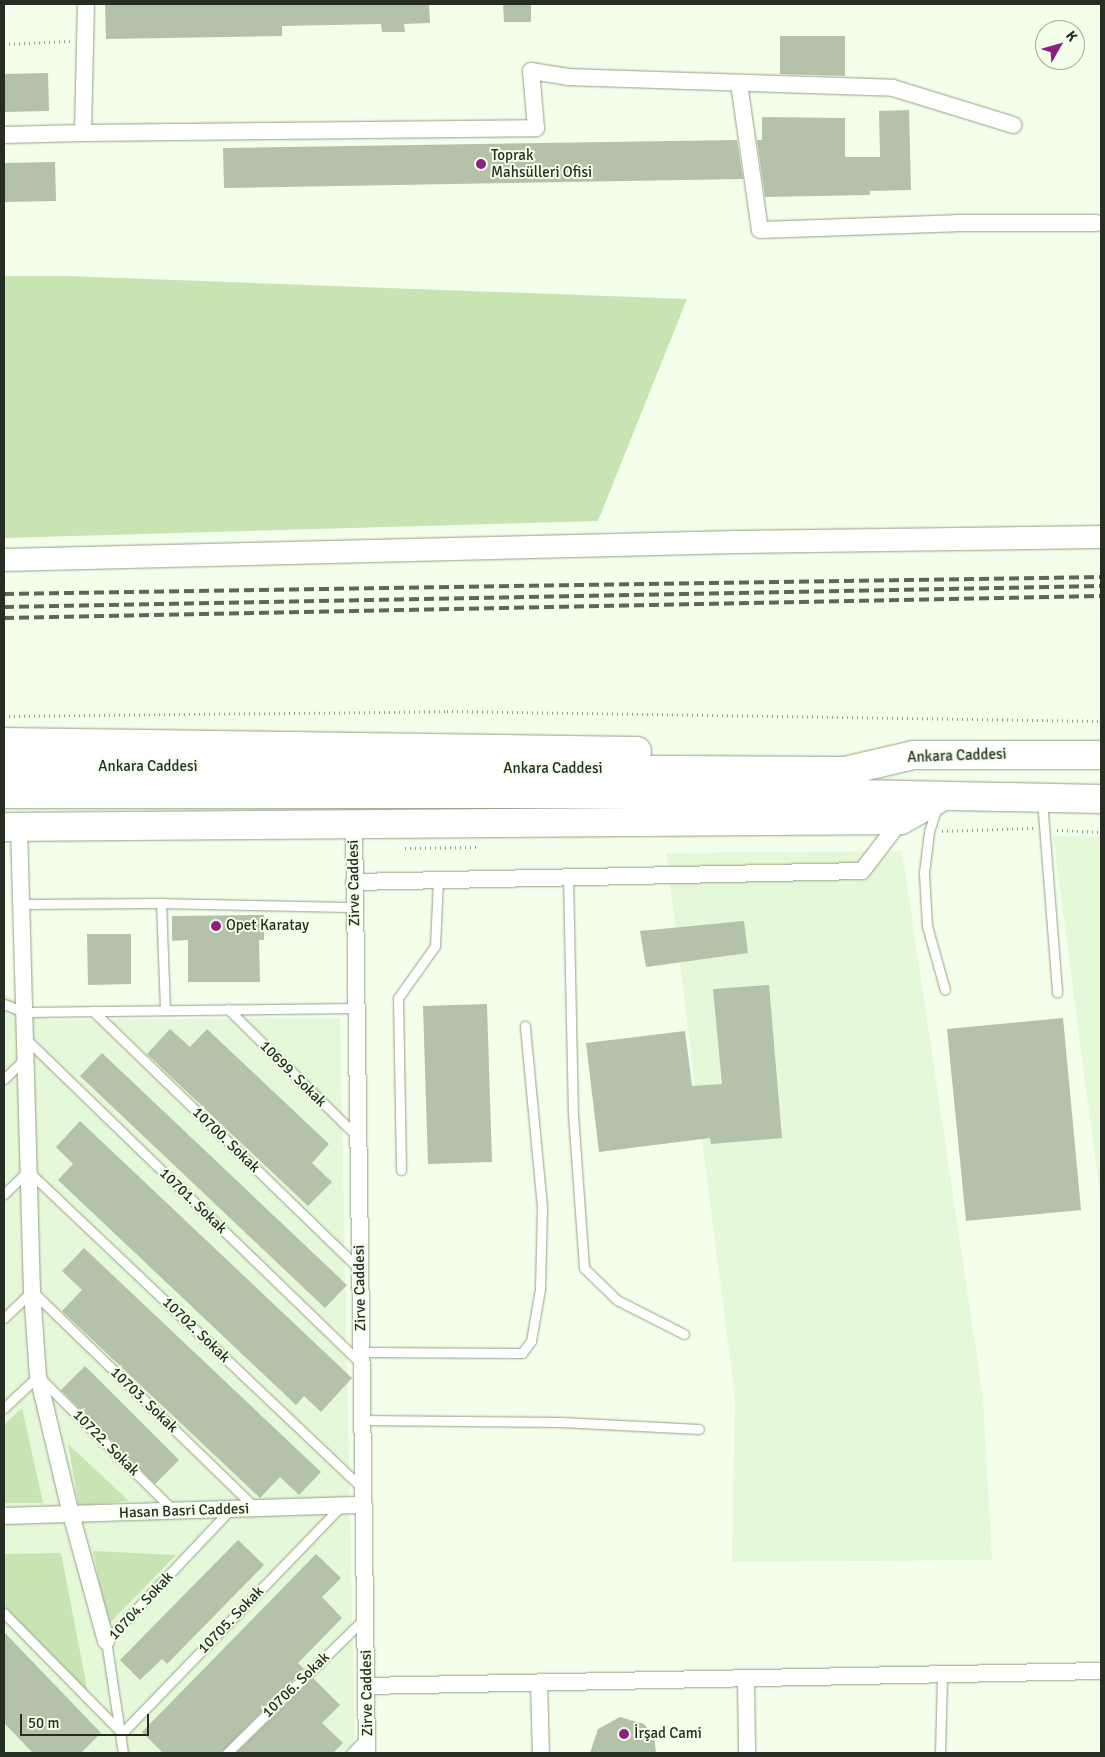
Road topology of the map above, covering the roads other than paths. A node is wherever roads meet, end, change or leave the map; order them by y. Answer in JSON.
{"nodes":[{"id":1,"x":86,"y":4,"type":"edge"},
{"id":2,"x":739,"y":83,"type":"junction"},
{"id":3,"x":1013,"y":125,"type":"dead end"},
{"id":4,"x":83,"y":133,"type":"junction"},
{"id":5,"x":4,"y":135,"type":"edge"},
{"id":6,"x":1096,"y":223,"type":"dead end"},
{"id":7,"x":1101,"y":537,"type":"edge"},
{"id":8,"x":4,"y":560,"type":"edge"},
{"id":9,"x":4,"y":742,"type":"edge"},
{"id":10,"x":913,"y":755,"type":"junction"},
{"id":11,"x":1101,"y":755,"type":"edge"},
{"id":12,"x":4,"y":766,"type":"edge"},
{"id":13,"x":4,"y":794,"type":"edge"},
{"id":14,"x":940,"y":798,"type":"junction"},
{"id":15,"x":1101,"y":799,"type":"edge"},
{"id":16,"x":1042,"y":800,"type":"junction"},
{"id":17,"x":901,"y":820,"type":"junction"},
{"id":18,"x":354,"y":823,"type":"junction"},
{"id":19,"x":11,"y":827,"type":"edge"},
{"id":20,"x":568,"y":877,"type":"junction"},
{"id":21,"x":438,"y":880,"type":"junction"},
{"id":22,"x":354,"y":882,"type":"junction"},
{"id":23,"x":161,"y":903,"type":"junction"},
{"id":24,"x":20,"y":904,"type":"junction"},
{"id":25,"x":355,"y":907,"type":"junction"},
{"id":26,"x":944,"y":990,"type":"dead end"},
{"id":27,"x":1057,"y":992,"type":"dead end"},
{"id":28,"x":4,"y":1004,"type":"edge"},
{"id":29,"x":356,"y":1008,"type":"junction"},
{"id":30,"x":165,"y":1010,"type":"junction"},
{"id":31,"x":228,"y":1010,"type":"junction"},
{"id":32,"x":93,"y":1011,"type":"junction"},
{"id":33,"x":24,"y":1012,"type":"junction"},
{"id":34,"x":525,"y":1026,"type":"dead end"},
{"id":35,"x":25,"y":1038,"type":"junction"},
{"id":36,"x":25,"y":1059,"type":"junction"},
{"id":37,"x":4,"y":1079,"type":"edge"},
{"id":38,"x":358,"y":1138,"type":"junction"},
{"id":39,"x":401,"y":1170,"type":"dead end"},
{"id":40,"x":28,"y":1171,"type":"junction"},
{"id":41,"x":4,"y":1194,"type":"edge"},
{"id":42,"x":360,"y":1270,"type":"junction"},
{"id":43,"x":32,"y":1291,"type":"junction"},
{"id":44,"x":4,"y":1318,"type":"edge"},
{"id":45,"x":684,"y":1334,"type":"dead end"},
{"id":46,"x":362,"y":1358,"type":"junction"},
{"id":47,"x":38,"y":1376,"type":"junction"},
{"id":48,"x":4,"y":1408,"type":"edge"},
{"id":49,"x":362,"y":1420,"type":"junction"},
{"id":50,"x":699,"y":1429,"type":"dead end"},
{"id":51,"x":364,"y":1497,"type":"junction"},
{"id":52,"x":341,"y":1506,"type":"junction"},
{"id":53,"x":255,"y":1508,"type":"junction"},
{"id":54,"x":231,"y":1509,"type":"junction"},
{"id":55,"x":174,"y":1511,"type":"junction"},
{"id":56,"x":71,"y":1514,"type":"junction"},
{"id":57,"x":4,"y":1516,"type":"edge"},
{"id":58,"x":4,"y":1613,"type":"edge"},
{"id":59,"x":365,"y":1617,"type":"junction"},
{"id":60,"x":106,"y":1641,"type":"junction"},
{"id":61,"x":1101,"y":1672,"type":"edge"},
{"id":62,"x":942,"y":1675,"type":"junction"},
{"id":63,"x":746,"y":1679,"type":"junction"},
{"id":64,"x":540,"y":1683,"type":"junction"},
{"id":65,"x":366,"y":1686,"type":"junction"},
{"id":66,"x":122,"y":1733,"type":"junction"},
{"id":67,"x":367,"y":1745,"type":"edge"},
{"id":68,"x":123,"y":1753,"type":"edge"},
{"id":69,"x":227,"y":1753,"type":"edge"},
{"id":70,"x":351,"y":1753,"type":"edge"},
{"id":71,"x":541,"y":1753,"type":"edge"},
{"id":72,"x":748,"y":1753,"type":"edge"},
{"id":73,"x":940,"y":1753,"type":"edge"}],
"edges":[{"from":1,"to":4,"type":"street"},
{"from":2,"to":3,"type":"street"},
{"from":2,"to":4,"type":"street"},
{"from":2,"to":6,"type":"street"},
{"from":4,"to":5,"type":"street"},
{"from":7,"to":8,"type":"street"},
{"from":9,"to":10,"type":"highway"},
{"from":10,"to":11,"type":"highway","name":"Ankara Caddesi"},
{"from":10,"to":12,"type":"highway","name":"Ankara Caddesi"},
{"from":13,"to":14,"type":"highway","name":"Ankara Caddesi"},
{"from":14,"to":16,"type":"highway","name":"Ankara Caddesi"},
{"from":14,"to":17,"type":"highway"},
{"from":14,"to":26,"type":"lane"},
{"from":15,"to":16,"type":"highway","name":"Ankara Caddesi"},
{"from":16,"to":27,"type":"lane"},
{"from":17,"to":18,"type":"highway"},
{"from":17,"to":20,"type":"street"},
{"from":18,"to":19,"type":"highway"},
{"from":18,"to":22,"type":"street","name":"Zirve Caddesi"},
{"from":19,"to":24,"type":"street"},
{"from":20,"to":21,"type":"street"},
{"from":20,"to":45,"type":"lane"},
{"from":21,"to":22,"type":"street"},
{"from":21,"to":39,"type":"lane"},
{"from":22,"to":25,"type":"street","name":"Zirve Caddesi"},
{"from":23,"to":24,"type":"lane"},
{"from":23,"to":25,"type":"lane"},
{"from":23,"to":30,"type":"lane"},
{"from":24,"to":33,"type":"street"},
{"from":25,"to":29,"type":"street","name":"Zirve Caddesi"},
{"from":28,"to":33,"type":"lane"},
{"from":29,"to":31,"type":"lane"},
{"from":29,"to":38,"type":"street","name":"Zirve Caddesi"},
{"from":30,"to":31,"type":"lane"},
{"from":30,"to":32,"type":"lane"},
{"from":31,"to":38,"type":"lane","name":"10699. Sokak"},
{"from":32,"to":33,"type":"lane"},
{"from":32,"to":42,"type":"lane","name":"10700. Sokak"},
{"from":33,"to":35,"type":"street"},
{"from":34,"to":46,"type":"lane"},
{"from":35,"to":36,"type":"street"},
{"from":35,"to":46,"type":"lane","name":"10701. Sokak"},
{"from":36,"to":37,"type":"lane"},
{"from":36,"to":40,"type":"street"},
{"from":38,"to":42,"type":"street","name":"Zirve Caddesi"},
{"from":40,"to":41,"type":"lane"},
{"from":40,"to":43,"type":"street"},
{"from":40,"to":51,"type":"lane","name":"10702. Sokak"},
{"from":42,"to":46,"type":"street","name":"Zirve Caddesi"},
{"from":43,"to":44,"type":"lane"},
{"from":43,"to":47,"type":"street"},
{"from":43,"to":53,"type":"lane","name":"10703. Sokak"},
{"from":46,"to":49,"type":"street","name":"Zirve Caddesi"},
{"from":47,"to":48,"type":"lane"},
{"from":47,"to":55,"type":"lane","name":"10722. Sokak"},
{"from":47,"to":56,"type":"street"},
{"from":49,"to":50,"type":"lane"},
{"from":49,"to":51,"type":"street","name":"Zirve Caddesi"},
{"from":51,"to":52,"type":"street","name":"Hasan Basri Caddesi"},
{"from":51,"to":59,"type":"street","name":"Zirve Caddesi"},
{"from":52,"to":53,"type":"street","name":"Hasan Basri Caddesi"},
{"from":52,"to":66,"type":"lane","name":"10705. Sokak"},
{"from":53,"to":54,"type":"street","name":"Hasan Basri Caddesi"},
{"from":54,"to":55,"type":"street","name":"Hasan Basri Caddesi"},
{"from":54,"to":60,"type":"lane","name":"10704. Sokak"},
{"from":55,"to":56,"type":"street","name":"Hasan Basri Caddesi"},
{"from":56,"to":57,"type":"street","name":"Hasan Basri Caddesi"},
{"from":56,"to":60,"type":"street"},
{"from":58,"to":66,"type":"lane"},
{"from":59,"to":65,"type":"street","name":"Zirve Caddesi"},
{"from":59,"to":69,"type":"lane","name":"10706. Sokak"},
{"from":60,"to":66,"type":"lane","name":"10704. Sokak"},
{"from":61,"to":62,"type":"street"},
{"from":62,"to":63,"type":"street"},
{"from":62,"to":73,"type":"lane"},
{"from":63,"to":64,"type":"street"},
{"from":63,"to":72,"type":"street"},
{"from":64,"to":65,"type":"street"},
{"from":64,"to":71,"type":"street"},
{"from":65,"to":67,"type":"street","name":"Zirve Caddesi"},
{"from":66,"to":68,"type":"lane","name":"10704. Sokak"},
{"from":67,"to":70,"type":"lane"}]}
